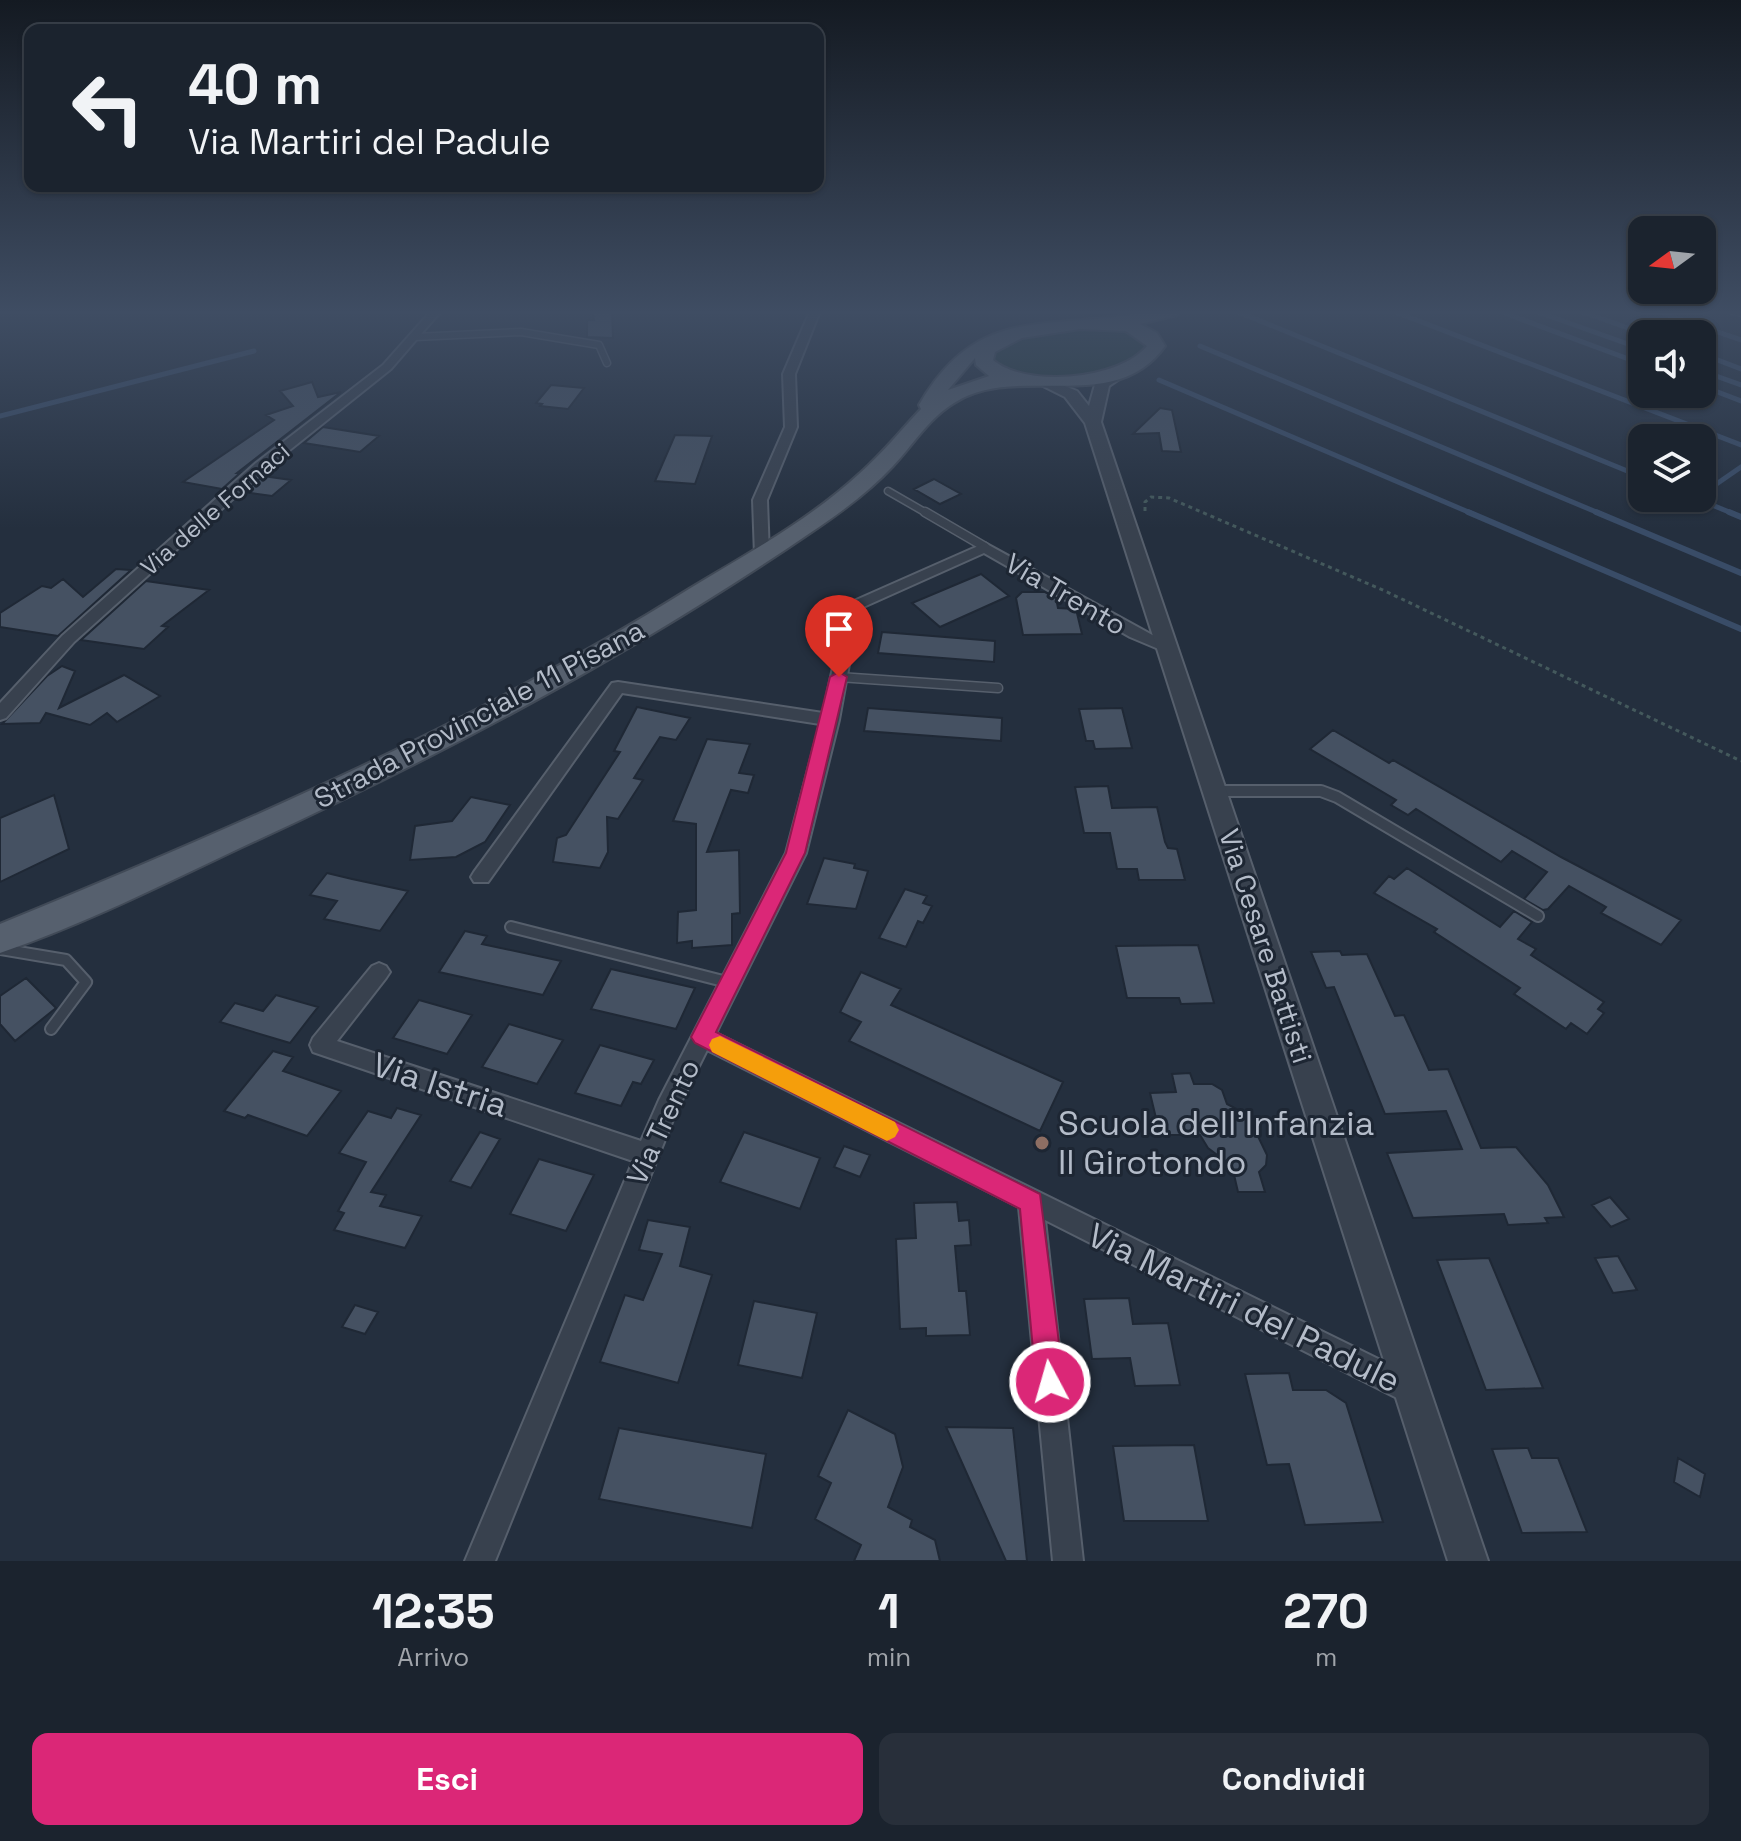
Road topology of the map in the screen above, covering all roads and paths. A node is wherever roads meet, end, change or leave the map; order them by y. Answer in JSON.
{"nodes":[{"id":1,"x":366,"y":384,"type":"edge"},
{"id":2,"x":789,"y":384,"type":"edge"},
{"id":3,"x":941,"y":384,"type":"edge"},
{"id":4,"x":986,"y":384,"type":"edge"},
{"id":5,"x":1047,"y":384,"type":"edge"},
{"id":6,"x":1102,"y":384,"type":"edge"},
{"id":7,"x":1093,"y":422,"type":"junction"},
{"id":8,"x":918,"y":424,"type":"junction"},
{"id":9,"x":888,"y":491,"type":"dead end"},
{"id":10,"x":1144,"y":517,"type":"dead end"},
{"id":11,"x":985,"y":547,"type":"junction"},
{"id":12,"x":762,"y":555,"type":"junction"},
{"id":13,"x":1168,"y":648,"type":"junction"},
{"id":14,"x":839,"y":677,"type":"junction"},
{"id":15,"x":998,"y":688,"type":"dead end"},
{"id":16,"x":0,"y":714,"type":"edge"},
{"id":17,"x":830,"y":720,"type":"junction"},
{"id":18,"x":1741,"y":761,"type":"edge"},
{"id":19,"x":1215,"y":791,"type":"junction"},
{"id":20,"x":481,"y":877,"type":"dead end"},
{"id":21,"x":1538,"y":916,"type":"dead end"},
{"id":22,"x":511,"y":927,"type":"dead end"},
{"id":23,"x":0,"y":939,"type":"edge"},
{"id":24,"x":0,"y":949,"type":"edge"},
{"id":25,"x":379,"y":972,"type":"dead end"},
{"id":26,"x":731,"y":983,"type":"junction"},
{"id":27,"x":51,"y":1029,"type":"dead end"},
{"id":28,"x":703,"y":1037,"type":"junction"},
{"id":29,"x":646,"y":1154,"type":"junction"},
{"id":30,"x":1031,"y":1202,"type":"junction"},
{"id":31,"x":1414,"y":1391,"type":"junction"},
{"id":32,"x":480,"y":1561,"type":"edge"},
{"id":33,"x":1068,"y":1561,"type":"edge"},
{"id":34,"x":1468,"y":1561,"type":"edge"}],
"edges":[{"from":1,"to":16,"type":"street","name":"Via delle Fornaci"},
{"from":2,"to":12,"type":"street"},
{"from":3,"to":8,"type":"main road","name":"Strada Provinciale 11 Pisana"},
{"from":4,"to":8,"type":"main road","name":"Strada Provinciale 11 Pisana"},
{"from":5,"to":7,"type":"street","name":"Via Cesare Battisti"},
{"from":6,"to":7,"type":"street","name":"Via Cesare Battisti"},
{"from":7,"to":13,"type":"street","name":"Via Cesare Battisti"},
{"from":8,"to":12,"type":"main road","name":"Strada Provinciale 11 Pisana"},
{"from":9,"to":11,"type":"lane"},
{"from":10,"to":18,"type":"path"},
{"from":11,"to":13,"type":"street","name":"Via Trento"},
{"from":11,"to":14,"type":"street","name":"Via Trento"},
{"from":12,"to":23,"type":"main road","name":"Strada Provinciale 11 Pisana"},
{"from":13,"to":19,"type":"street","name":"Via Cesare Battisti"},
{"from":14,"to":15,"type":"lane"},
{"from":14,"to":17,"type":"street","name":"Via Trento"},
{"from":17,"to":20,"type":"street"},
{"from":17,"to":26,"type":"street","name":"Via Trento"},
{"from":19,"to":21,"type":"lane"},
{"from":19,"to":31,"type":"street","name":"Via Cesare Battisti"},
{"from":22,"to":26,"type":"lane"},
{"from":24,"to":27,"type":"lane"},
{"from":25,"to":29,"type":"street","name":"Via Istria"},
{"from":26,"to":28,"type":"street","name":"Via Trento"},
{"from":28,"to":29,"type":"street","name":"Via Trento"},
{"from":28,"to":30,"type":"street","name":"Via Martiri del Padule"},
{"from":29,"to":32,"type":"street","name":"Via Trento"},
{"from":30,"to":31,"type":"street","name":"Via Martiri del Padule"},
{"from":30,"to":33,"type":"street"},
{"from":31,"to":34,"type":"street","name":"Via Cesare Battisti"}]}
